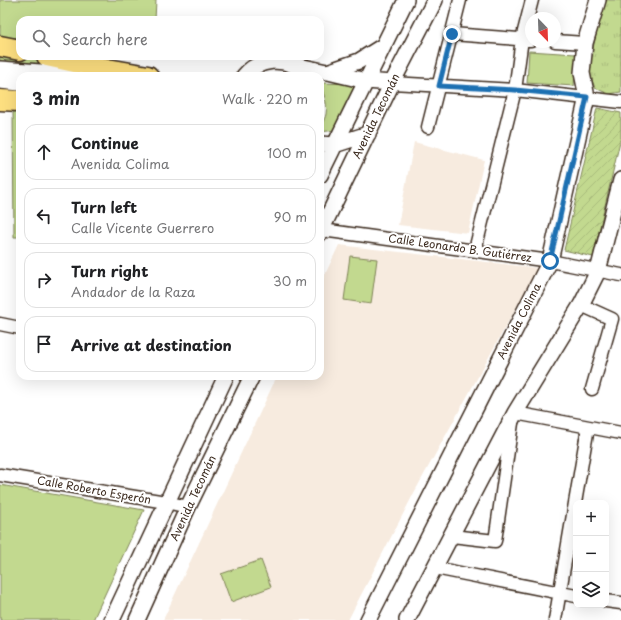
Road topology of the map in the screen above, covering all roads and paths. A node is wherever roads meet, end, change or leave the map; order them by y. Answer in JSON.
{"nodes":[{"id":1,"x":406,"y":0,"type":"edge"},
{"id":2,"x":435,"y":0,"type":"edge"},
{"id":3,"x":460,"y":0,"type":"edge"},
{"id":4,"x":532,"y":0,"type":"edge"},
{"id":5,"x":598,"y":0,"type":"edge"},
{"id":6,"x":530,"y":12,"type":"edge"},
{"id":7,"x":452,"y":34,"type":"junction"},
{"id":8,"x":525,"y":39,"type":"edge"},
{"id":9,"x":561,"y":41,"type":"edge"},
{"id":10,"x":585,"y":43,"type":"junction"},
{"id":11,"x":525,"y":44,"type":"edge"},
{"id":12,"x":0,"y":46,"type":"edge"},
{"id":13,"x":383,"y":46,"type":"junction"},
{"id":14,"x":16,"y":49,"type":"edge"},
{"id":15,"x":65,"y":60,"type":"edge"},
{"id":16,"x":294,"y":65,"type":"junction"},
{"id":17,"x":0,"y":69,"type":"edge"},
{"id":18,"x":41,"y":72,"type":"edge"},
{"id":19,"x":125,"y":72,"type":"edge"},
{"id":20,"x":247,"y":72,"type":"edge"},
{"id":21,"x":304,"y":72,"type":"edge"},
{"id":22,"x":327,"y":72,"type":"junction"},
{"id":23,"x":0,"y":81,"type":"edge"},
{"id":24,"x":366,"y":81,"type":"junction"},
{"id":25,"x":16,"y":83,"type":"edge"},
{"id":26,"x":392,"y":83,"type":"junction"},
{"id":27,"x":439,"y":86,"type":"junction"},
{"id":28,"x":515,"y":90,"type":"junction"},
{"id":29,"x":587,"y":97,"type":"junction"},
{"id":30,"x":0,"y":100,"type":"edge"},
{"id":31,"x":16,"y":101,"type":"edge"},
{"id":32,"x":621,"y":102,"type":"edge"},
{"id":33,"x":428,"y":127,"type":"dead end"},
{"id":34,"x":368,"y":134,"type":"junction"},
{"id":35,"x":327,"y":144,"type":"edge"},
{"id":36,"x":324,"y":157,"type":"edge"},
{"id":37,"x":621,"y":180,"type":"edge"},
{"id":38,"x":324,"y":226,"type":"edge"},
{"id":39,"x":324,"y":232,"type":"edge"},
{"id":40,"x":475,"y":250,"type":"junction"},
{"id":41,"x":550,"y":261,"type":"junction"},
{"id":42,"x":598,"y":270,"type":"junction"},
{"id":43,"x":621,"y":275,"type":"edge"},
{"id":44,"x":581,"y":305,"type":"junction"},
{"id":45,"x":0,"y":324,"type":"edge"},
{"id":46,"x":16,"y":327,"type":"edge"},
{"id":47,"x":224,"y":380,"type":"edge"},
{"id":48,"x":250,"y":380,"type":"edge"},
{"id":49,"x":592,"y":389,"type":"dead end"},
{"id":50,"x":514,"y":415,"type":"junction"},
{"id":51,"x":588,"y":427,"type":"junction"},
{"id":52,"x":621,"y":433,"type":"edge"},
{"id":53,"x":0,"y":474,"type":"edge"},
{"id":54,"x":166,"y":502,"type":"junction"},
{"id":55,"x":188,"y":507,"type":"junction"},
{"id":56,"x":452,"y":536,"type":"junction"},
{"id":57,"x":435,"y":568,"type":"junction"},
{"id":58,"x":560,"y":593,"type":"junction"},
{"id":59,"x":573,"y":595,"type":"edge"},
{"id":60,"x":609,"y":601,"type":"edge"},
{"id":61,"x":621,"y":603,"type":"edge"},
{"id":62,"x":112,"y":620,"type":"edge"},
{"id":63,"x":137,"y":620,"type":"edge"},
{"id":64,"x":368,"y":620,"type":"edge"},
{"id":65,"x":407,"y":620,"type":"edge"},
{"id":66,"x":555,"y":620,"type":"edge"}],
"edges":[{"from":1,"to":13,"type":"street"},
{"from":2,"to":26,"type":"street","name":"Avenida Tecomán"},
{"from":3,"to":7,"type":"street"},
{"from":4,"to":6,"type":"street"},
{"from":5,"to":10,"type":"street","name":"Avenida Colima"},
{"from":7,"to":8,"type":"street"},
{"from":7,"to":27,"type":"street"},
{"from":9,"to":10,"type":"street"},
{"from":10,"to":29,"type":"street","name":"Avenida Colima"},
{"from":11,"to":28,"type":"street"},
{"from":12,"to":14,"type":"highway"},
{"from":13,"to":22,"type":"street"},
{"from":13,"to":24,"type":"street"},
{"from":15,"to":19,"type":"highway"},
{"from":16,"to":20,"type":"street"},
{"from":16,"to":21,"type":"street"},
{"from":16,"to":22,"type":"street"},
{"from":17,"to":18,"type":"street"},
{"from":22,"to":24,"type":"street"},
{"from":23,"to":25,"type":"street"},
{"from":24,"to":26,"type":"street"},
{"from":24,"to":35,"type":"street"},
{"from":26,"to":27,"type":"street"},
{"from":26,"to":34,"type":"street","name":"Avenida Tecomán"},
{"from":27,"to":28,"type":"street"},
{"from":27,"to":33,"type":"street"},
{"from":28,"to":29,"type":"street"},
{"from":28,"to":40,"type":"street"},
{"from":29,"to":32,"type":"street"},
{"from":29,"to":41,"type":"street","name":"Avenida Colima"},
{"from":30,"to":31,"type":"highway"},
{"from":34,"to":35,"type":"street"},
{"from":34,"to":38,"type":"street","name":"Avenida Tecomán"},
{"from":35,"to":36,"type":"street"},
{"from":37,"to":42,"type":"street"},
{"from":39,"to":40,"type":"street","name":"Calle Leonardo B. Gutiérrez"},
{"from":40,"to":41,"type":"street","name":"Calle Leonardo B. Gutiérrez"},
{"from":41,"to":42,"type":"street","name":"Calle Leonardo B. Gutiérrez"},
{"from":41,"to":64,"type":"street","name":"Avenida Colima"},
{"from":42,"to":43,"type":"street","name":"Calle Leonardo B. Gutiérrez"},
{"from":42,"to":44,"type":"street"},
{"from":44,"to":49,"type":"street"},
{"from":44,"to":50,"type":"street"},
{"from":45,"to":46,"type":"street"},
{"from":47,"to":54,"type":"street","name":"Avenida Tecomán"},
{"from":48,"to":55,"type":"street","name":"Avenida Tecomán"},
{"from":50,"to":51,"type":"street"},
{"from":50,"to":56,"type":"street"},
{"from":50,"to":56,"type":"street"},
{"from":51,"to":52,"type":"street"},
{"from":51,"to":58,"type":"street"},
{"from":53,"to":54,"type":"street","name":"Calle Roberto Esperón"},
{"from":54,"to":55,"type":"street","name":"Calle Roberto Esperón"},
{"from":54,"to":62,"type":"street","name":"Avenida Tecomán"},
{"from":55,"to":63,"type":"street","name":"Avenida Tecomán"},
{"from":56,"to":57,"type":"street"},
{"from":57,"to":58,"type":"street"},
{"from":57,"to":65,"type":"street"},
{"from":58,"to":59,"type":"street"},
{"from":58,"to":66,"type":"street"},
{"from":60,"to":61,"type":"street"}]}
